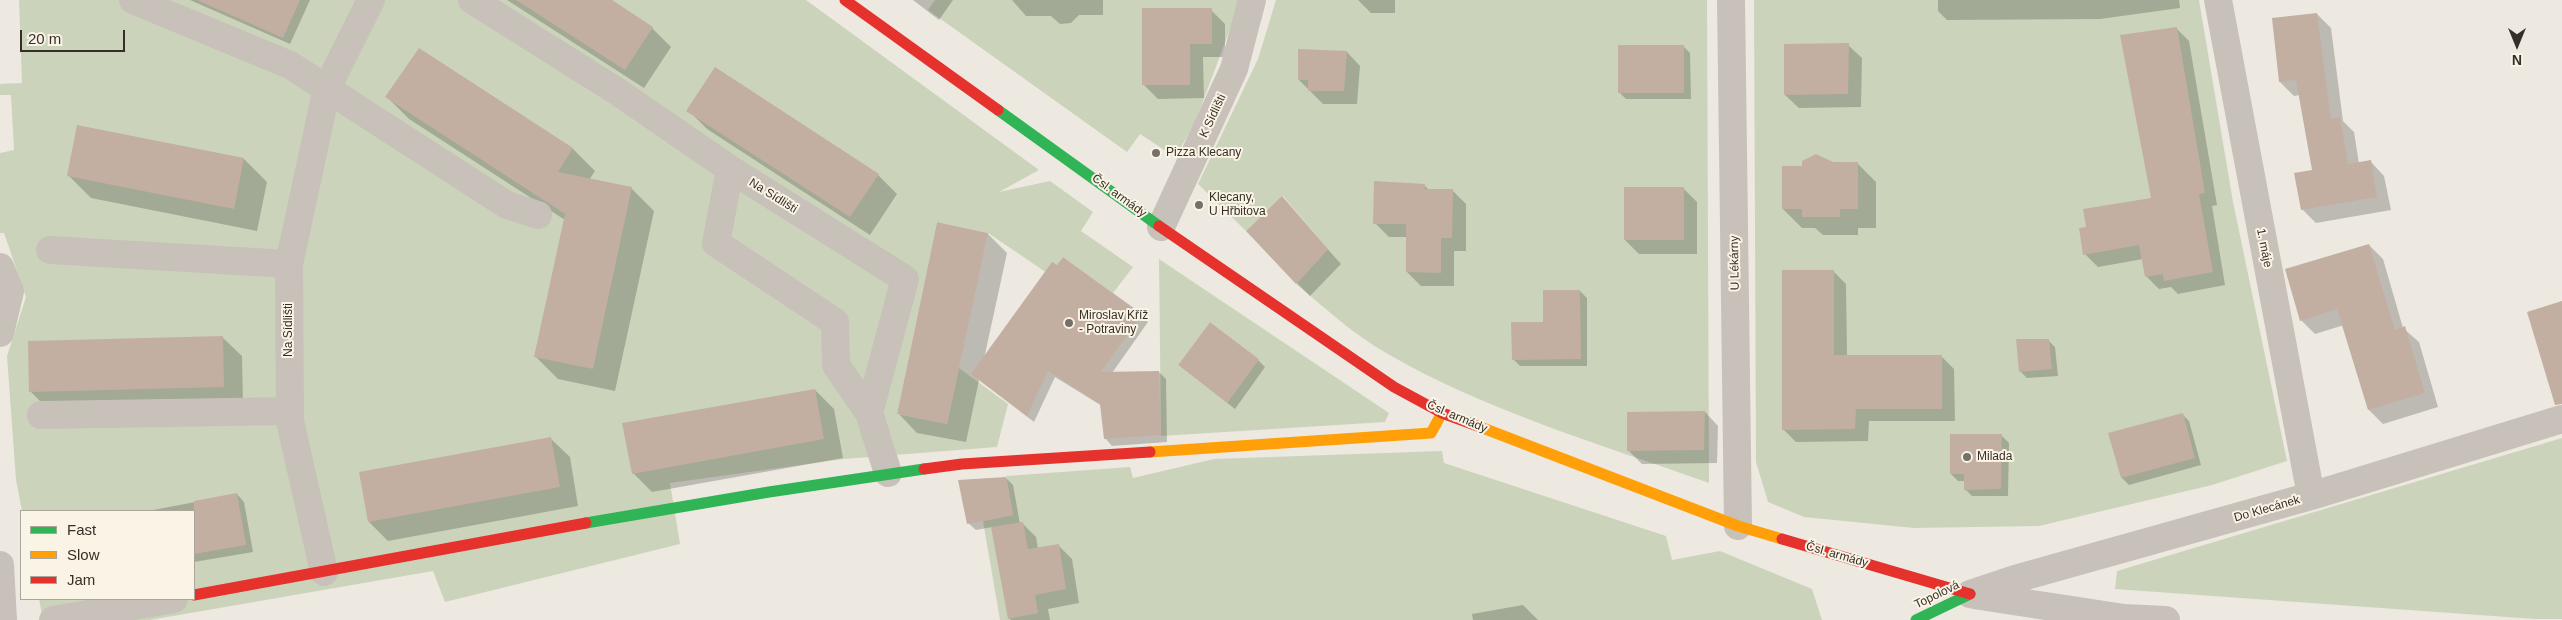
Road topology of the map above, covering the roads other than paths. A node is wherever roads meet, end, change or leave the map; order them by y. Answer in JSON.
{"nodes":[{"id":1,"x":133,"y":0,"type":"edge"},
{"id":2,"x":372,"y":0,"type":"edge"},
{"id":3,"x":472,"y":0,"type":"edge"},
{"id":4,"x":845,"y":0,"type":"edge"},
{"id":5,"x":1252,"y":0,"type":"edge"},
{"id":6,"x":1731,"y":0,"type":"edge"},
{"id":7,"x":2218,"y":0,"type":"edge"},
{"id":8,"x":327,"y":88,"type":"junction"},
{"id":9,"x":730,"y":169,"type":"junction"},
{"id":10,"x":538,"y":215,"type":"dead end"},
{"id":11,"x":1161,"y":227,"type":"junction"},
{"id":12,"x":50,"y":250,"type":"dead end"},
{"id":13,"x":289,"y":264,"type":"junction"},
{"id":14,"x":0,"y":267,"type":"edge"},
{"id":15,"x":0,"y":333,"type":"edge"},
{"id":16,"x":290,"y":411,"type":"junction"},
{"id":17,"x":868,"y":413,"type":"junction"},
{"id":18,"x":1442,"y":413,"type":"junction"},
{"id":19,"x":41,"y":415,"type":"dead end"},
{"id":20,"x":2562,"y":419,"type":"edge"},
{"id":21,"x":888,"y":473,"type":"junction"},
{"id":22,"x":2311,"y":496,"type":"junction"},
{"id":23,"x":1738,"y":526,"type":"junction"},
{"id":24,"x":0,"y":566,"type":"edge"},
{"id":25,"x":324,"y":572,"type":"junction"},
{"id":26,"x":1970,"y":594,"type":"junction"},
{"id":27,"x":195,"y":595,"type":"edge"},
{"id":28,"x":168,"y":600,"type":"edge"},
{"id":29,"x":3,"y":620,"type":"edge"},
{"id":30,"x":52,"y":620,"type":"edge"},
{"id":31,"x":1916,"y":620,"type":"edge"},
{"id":32,"x":2166,"y":620,"type":"edge"}],
"edges":[{"from":1,"to":8,"type":"street"},
{"from":2,"to":8,"type":"street","name":"Na Sídlišti"},
{"from":3,"to":9,"type":"street","name":"Na Sídlišti"},
{"from":4,"to":11,"type":"street","name":"Čsl. armády"},
{"from":5,"to":11,"type":"street","name":"K Sídlišti"},
{"from":6,"to":23,"type":"street","name":"U Lékárny"},
{"from":7,"to":22,"type":"street","name":"1. máje"},
{"from":8,"to":10,"type":"street"},
{"from":8,"to":13,"type":"street","name":"Na Sídlišti"},
{"from":9,"to":17,"type":"street"},
{"from":9,"to":17,"type":"street","name":"Na Sídlišti"},
{"from":11,"to":18,"type":"street","name":"Čsl. armády"},
{"from":12,"to":13,"type":"street"},
{"from":13,"to":16,"type":"street","name":"Na Sídlišti"},
{"from":14,"to":15,"type":"street"},
{"from":16,"to":19,"type":"street"},
{"from":16,"to":25,"type":"street","name":"Na Sídlišti"},
{"from":17,"to":21,"type":"street"},
{"from":18,"to":21,"type":"street"},
{"from":18,"to":23,"type":"street","name":"Čsl. armády"},
{"from":20,"to":22,"type":"street","name":"Do Klecánek"},
{"from":21,"to":25,"type":"street"},
{"from":22,"to":26,"type":"street","name":"Do Klecánek"},
{"from":23,"to":26,"type":"street","name":"Čsl. armády"},
{"from":24,"to":29,"type":"street"},
{"from":25,"to":27,"type":"street"},
{"from":26,"to":31,"type":"street","name":"Topolová"},
{"from":26,"to":32,"type":"street","name":"Čsl. armády"},
{"from":28,"to":30,"type":"street"}]}
